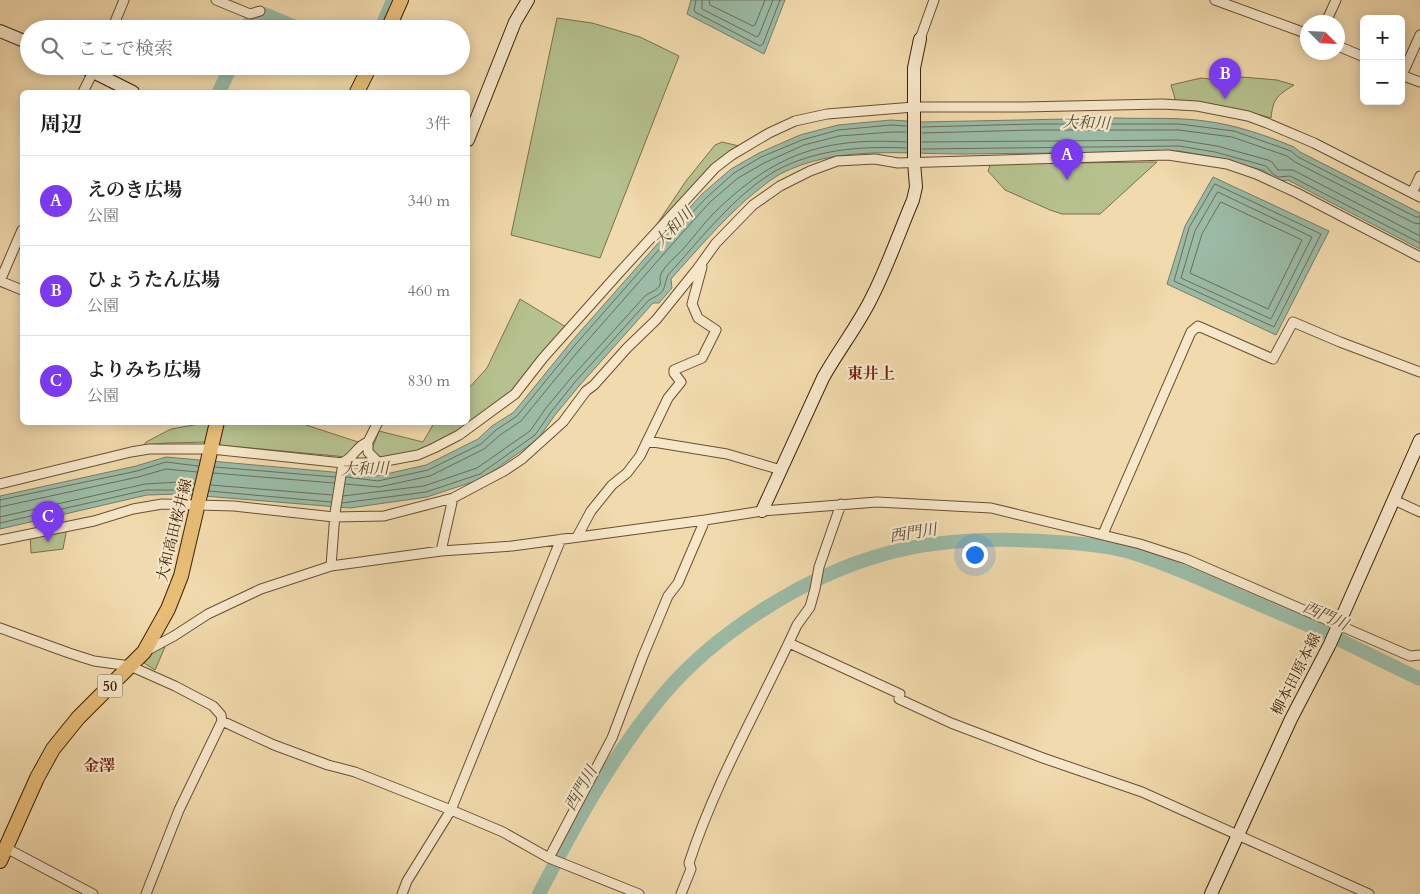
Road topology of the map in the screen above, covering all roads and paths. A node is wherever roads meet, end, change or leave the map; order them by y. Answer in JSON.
{"nodes":[{"id":1,"x":124,"y":0,"type":"edge"},
{"id":2,"x":216,"y":0,"type":"edge"},
{"id":3,"x":401,"y":0,"type":"edge"},
{"id":4,"x":528,"y":0,"type":"edge"},
{"id":5,"x":934,"y":0,"type":"edge"},
{"id":6,"x":1215,"y":0,"type":"edge"},
{"id":7,"x":1336,"y":0,"type":"edge"},
{"id":8,"x":260,"y":11,"type":"dead end"},
{"id":9,"x":1329,"y":15,"type":"edge"},
{"id":10,"x":116,"y":20,"type":"edge"},
{"id":11,"x":392,"y":20,"type":"edge"},
{"id":12,"x":0,"y":31,"type":"edge"},
{"id":13,"x":1300,"y":31,"type":"edge"},
{"id":14,"x":1420,"y":35,"type":"edge"},
{"id":15,"x":20,"y":39,"type":"edge"},
{"id":16,"x":920,"y":39,"type":"joint"},
{"id":17,"x":1345,"y":49,"type":"edge"},
{"id":18,"x":1360,"y":55,"type":"edge"},
{"id":19,"x":1405,"y":68,"type":"edge"},
{"id":20,"x":92,"y":75,"type":"edge"},
{"id":21,"x":105,"y":75,"type":"edge"},
{"id":22,"x":365,"y":75,"type":"edge"},
{"id":23,"x":1405,"y":76,"type":"edge"},
{"id":24,"x":1420,"y":82,"type":"edge"},
{"id":25,"x":84,"y":90,"type":"edge"},
{"id":26,"x":130,"y":90,"type":"edge"},
{"id":27,"x":357,"y":90,"type":"edge"},
{"id":28,"x":914,"y":109,"type":"junction"},
{"id":29,"x":470,"y":135,"type":"edge"},
{"id":30,"x":914,"y":160,"type":"junction"},
{"id":31,"x":1420,"y":176,"type":"edge"},
{"id":32,"x":1416,"y":195,"type":"edge"},
{"id":33,"x":20,"y":235,"type":"edge"},
{"id":34,"x":1420,"y":257,"type":"edge"},
{"id":35,"x":704,"y":260,"type":"junction"},
{"id":36,"x":0,"y":281,"type":"edge"},
{"id":37,"x":20,"y":289,"type":"edge"},
{"id":38,"x":1420,"y":372,"type":"edge"},
{"id":39,"x":216,"y":425,"type":"edge"},
{"id":40,"x":376,"y":425,"type":"edge"},
{"id":41,"x":1420,"y":440,"type":"edge"},
{"id":42,"x":647,"y":441,"type":"junction"},
{"id":43,"x":368,"y":442,"type":"junction"},
{"id":44,"x":211,"y":451,"type":"junction"},
{"id":45,"x":378,"y":462,"type":"junction"},
{"id":46,"x":342,"y":464,"type":"junction"},
{"id":47,"x":781,"y":470,"type":"junction"},
{"id":48,"x":0,"y":484,"type":"edge"},
{"id":49,"x":453,"y":498,"type":"junction"},
{"id":50,"x":1394,"y":500,"type":"junction"},
{"id":51,"x":199,"y":503,"type":"junction"},
{"id":52,"x":841,"y":504,"type":"junction"},
{"id":53,"x":762,"y":511,"type":"junction"},
{"id":54,"x":1420,"y":512,"type":"edge"},
{"id":55,"x":334,"y":515,"type":"junction"},
{"id":56,"x":705,"y":520,"type":"junction"},
{"id":57,"x":1103,"y":534,"type":"junction"},
{"id":58,"x":577,"y":537,"type":"junction"},
{"id":59,"x":561,"y":539,"type":"junction"},
{"id":60,"x":0,"y":540,"type":"edge"},
{"id":61,"x":440,"y":550,"type":"junction"},
{"id":62,"x":330,"y":566,"type":"junction"},
{"id":63,"x":0,"y":628,"type":"edge"},
{"id":64,"x":1337,"y":628,"type":"junction"},
{"id":65,"x":789,"y":643,"type":"junction"},
{"id":66,"x":144,"y":652,"type":"junction"},
{"id":67,"x":1420,"y":656,"type":"edge"},
{"id":68,"x":130,"y":666,"type":"junction"},
{"id":69,"x":222,"y":721,"type":"junction"},
{"id":70,"x":451,"y":810,"type":"junction"},
{"id":71,"x":1238,"y":836,"type":"junction"},
{"id":72,"x":6,"y":848,"type":"junction"},
{"id":73,"x":550,"y":858,"type":"junction"},
{"id":74,"x":0,"y":862,"type":"edge"},
{"id":75,"x":93,"y":894,"type":"edge"},
{"id":76,"x":146,"y":894,"type":"edge"},
{"id":77,"x":402,"y":894,"type":"edge"},
{"id":78,"x":639,"y":894,"type":"edge"},
{"id":79,"x":681,"y":894,"type":"edge"},
{"id":80,"x":1211,"y":894,"type":"edge"},
{"id":81,"x":1369,"y":894,"type":"edge"}],
"edges":[{"from":1,"to":10,"type":"street"},
{"from":2,"to":8,"type":"street"},
{"from":3,"to":11,"type":"main road"},
{"from":4,"to":29,"type":"street"},
{"from":5,"to":16,"type":"street"},
{"from":6,"to":13,"type":"street"},
{"from":7,"to":9,"type":"street"},
{"from":12,"to":15,"type":"street"},
{"from":14,"to":19,"type":"street"},
{"from":16,"to":28,"type":"street"},
{"from":17,"to":18,"type":"street"},
{"from":20,"to":25,"type":"street"},
{"from":21,"to":26,"type":"street"},
{"from":22,"to":27,"type":"main road"},
{"from":23,"to":24,"type":"street"},
{"from":28,"to":30,"type":"street"},
{"from":28,"to":32,"type":"street"},
{"from":28,"to":45,"type":"street"},
{"from":30,"to":34,"type":"street"},
{"from":30,"to":35,"type":"street"},
{"from":30,"to":47,"type":"street"},
{"from":31,"to":32,"type":"street"},
{"from":33,"to":36,"type":"street"},
{"from":35,"to":42,"type":"street"},
{"from":35,"to":49,"type":"street"},
{"from":36,"to":37,"type":"street"},
{"from":38,"to":57,"type":"street"},
{"from":39,"to":44,"type":"main road","name":"大和高田桜井線","number":"50"},
{"from":40,"to":43,"type":"street"},
{"from":41,"to":50,"type":"street","name":"柳本田原本線"},
{"from":42,"to":47,"type":"street"},
{"from":42,"to":58,"type":"street"},
{"from":43,"to":45,"type":"street"},
{"from":43,"to":46,"type":"street"},
{"from":44,"to":46,"type":"street"},
{"from":44,"to":48,"type":"street"},
{"from":44,"to":51,"type":"main road","name":"大和高田桜井線","number":"50"},
{"from":45,"to":46,"type":"street"},
{"from":46,"to":55,"type":"street"},
{"from":47,"to":53,"type":"street"},
{"from":49,"to":55,"type":"street"},
{"from":49,"to":61,"type":"street"},
{"from":50,"to":54,"type":"street"},
{"from":50,"to":64,"type":"street","name":"柳本田原本線"},
{"from":51,"to":55,"type":"street"},
{"from":51,"to":60,"type":"street"},
{"from":51,"to":66,"type":"main road","name":"大和高田桜井線","number":"50"},
{"from":52,"to":53,"type":"street"},
{"from":52,"to":57,"type":"street"},
{"from":52,"to":65,"type":"street"},
{"from":53,"to":56,"type":"street"},
{"from":55,"to":62,"type":"street"},
{"from":56,"to":58,"type":"street"},
{"from":56,"to":73,"type":"street"},
{"from":57,"to":64,"type":"street"},
{"from":58,"to":59,"type":"street"},
{"from":59,"to":61,"type":"street"},
{"from":59,"to":70,"type":"street"},
{"from":61,"to":62,"type":"street"},
{"from":62,"to":66,"type":"street"},
{"from":63,"to":68,"type":"street"},
{"from":64,"to":67,"type":"street"},
{"from":64,"to":71,"type":"street","name":"柳本田原本線"},
{"from":65,"to":71,"type":"street"},
{"from":65,"to":79,"type":"street"},
{"from":66,"to":68,"type":"main road","name":"大和高田桜井線","number":"50"},
{"from":68,"to":69,"type":"street"},
{"from":68,"to":72,"type":"main road","name":"大和高田桜井線","number":"50"},
{"from":69,"to":70,"type":"street"},
{"from":69,"to":76,"type":"street"},
{"from":70,"to":73,"type":"street"},
{"from":70,"to":77,"type":"street"},
{"from":71,"to":80,"type":"street","name":"柳本田原本線"},
{"from":71,"to":81,"type":"street"},
{"from":72,"to":74,"type":"main road","name":"大和高田桜井線","number":"50"},
{"from":72,"to":75,"type":"street"},
{"from":73,"to":78,"type":"street"}]}
